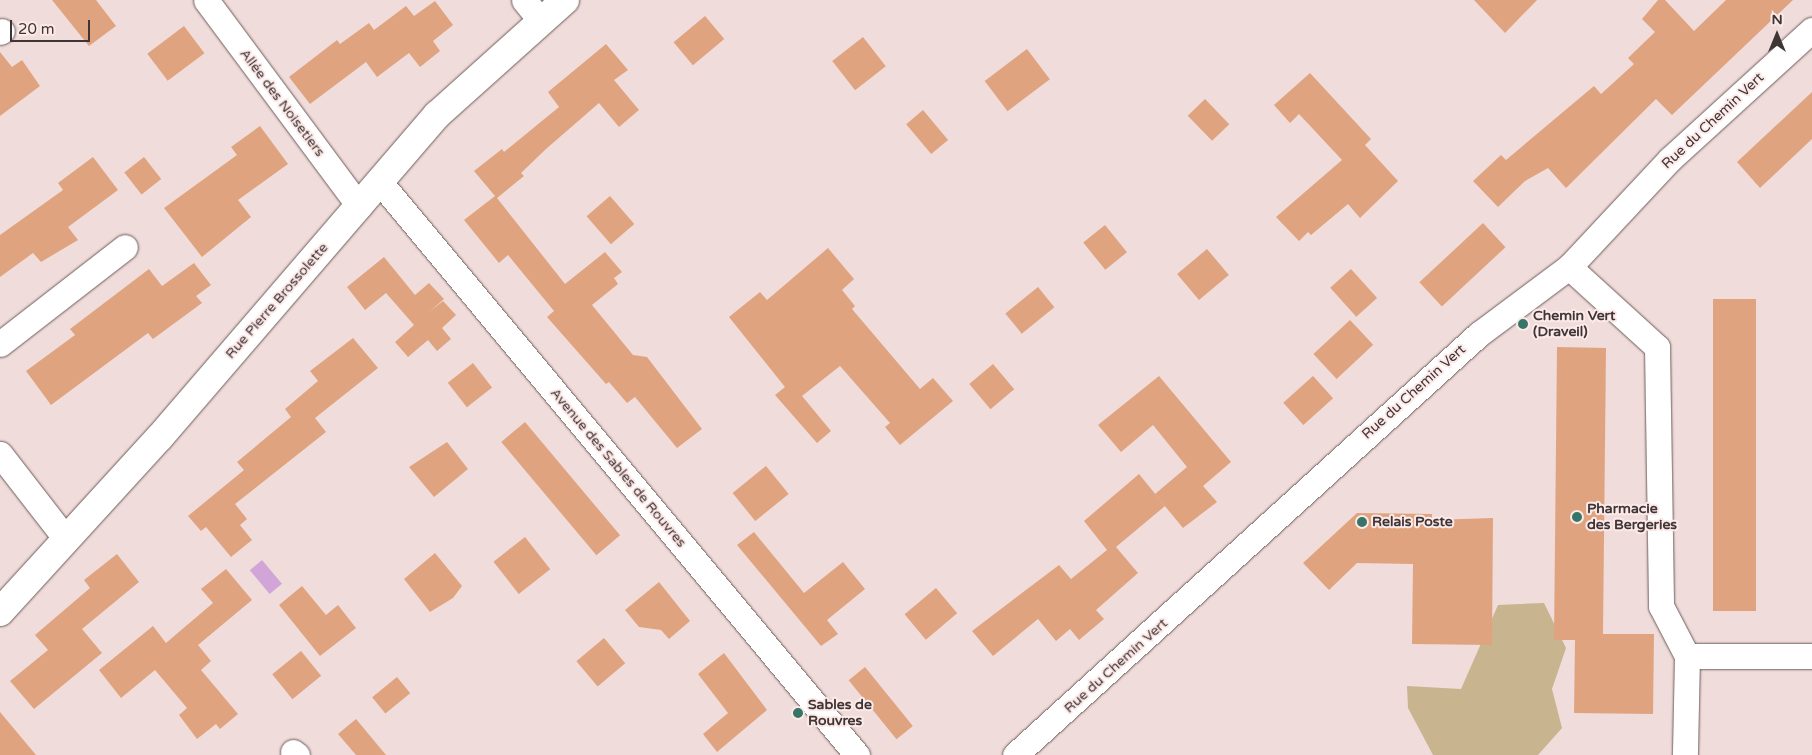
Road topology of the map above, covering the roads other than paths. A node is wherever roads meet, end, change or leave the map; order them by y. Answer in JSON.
{"nodes":[{"id":1,"x":206,"y":0,"type":"edge"},
{"id":2,"x":524,"y":0,"type":"edge"},
{"id":3,"x":565,"y":0,"type":"edge"},
{"id":4,"x":541,"y":21,"type":"junction"},
{"id":5,"x":1812,"y":30,"type":"edge"},
{"id":6,"x":379,"y":181,"type":"junction"},
{"id":7,"x":359,"y":206,"type":"junction"},
{"id":8,"x":125,"y":248,"type":"dead end"},
{"id":9,"x":1569,"y":267,"type":"junction"},
{"id":10,"x":0,"y":344,"type":"edge"},
{"id":11,"x":0,"y":454,"type":"edge"},
{"id":12,"x":66,"y":539,"type":"junction"},
{"id":13,"x":0,"y":612,"type":"edge"},
{"id":14,"x":1687,"y":656,"type":"junction"},
{"id":15,"x":1812,"y":656,"type":"edge"},
{"id":16,"x":857,"y":755,"type":"edge"},
{"id":17,"x":1015,"y":755,"type":"edge"},
{"id":18,"x":1685,"y":755,"type":"edge"}],
"edges":[{"from":1,"to":7,"type":"street","name":"Allée des Noisetiers"},
{"from":2,"to":4,"type":"street"},
{"from":3,"to":4,"type":"street","name":"Rue Pierre Brossolette"},
{"from":4,"to":6,"type":"street","name":"Rue Pierre Brossolette"},
{"from":5,"to":9,"type":"street","name":"Rue du Chemin Vert"},
{"from":6,"to":7,"type":"street","name":"Rue Pierre Brossolette"},
{"from":6,"to":16,"type":"street","name":"Avenue des Sables de Rouvres"},
{"from":7,"to":12,"type":"street","name":"Rue Pierre Brossolette"},
{"from":8,"to":10,"type":"street"},
{"from":9,"to":14,"type":"street"},
{"from":9,"to":17,"type":"street","name":"Rue du Chemin Vert"},
{"from":11,"to":12,"type":"street"},
{"from":12,"to":13,"type":"street","name":"Rue Pierre Brossolette"},
{"from":14,"to":15,"type":"street"},
{"from":14,"to":18,"type":"street"}]}
